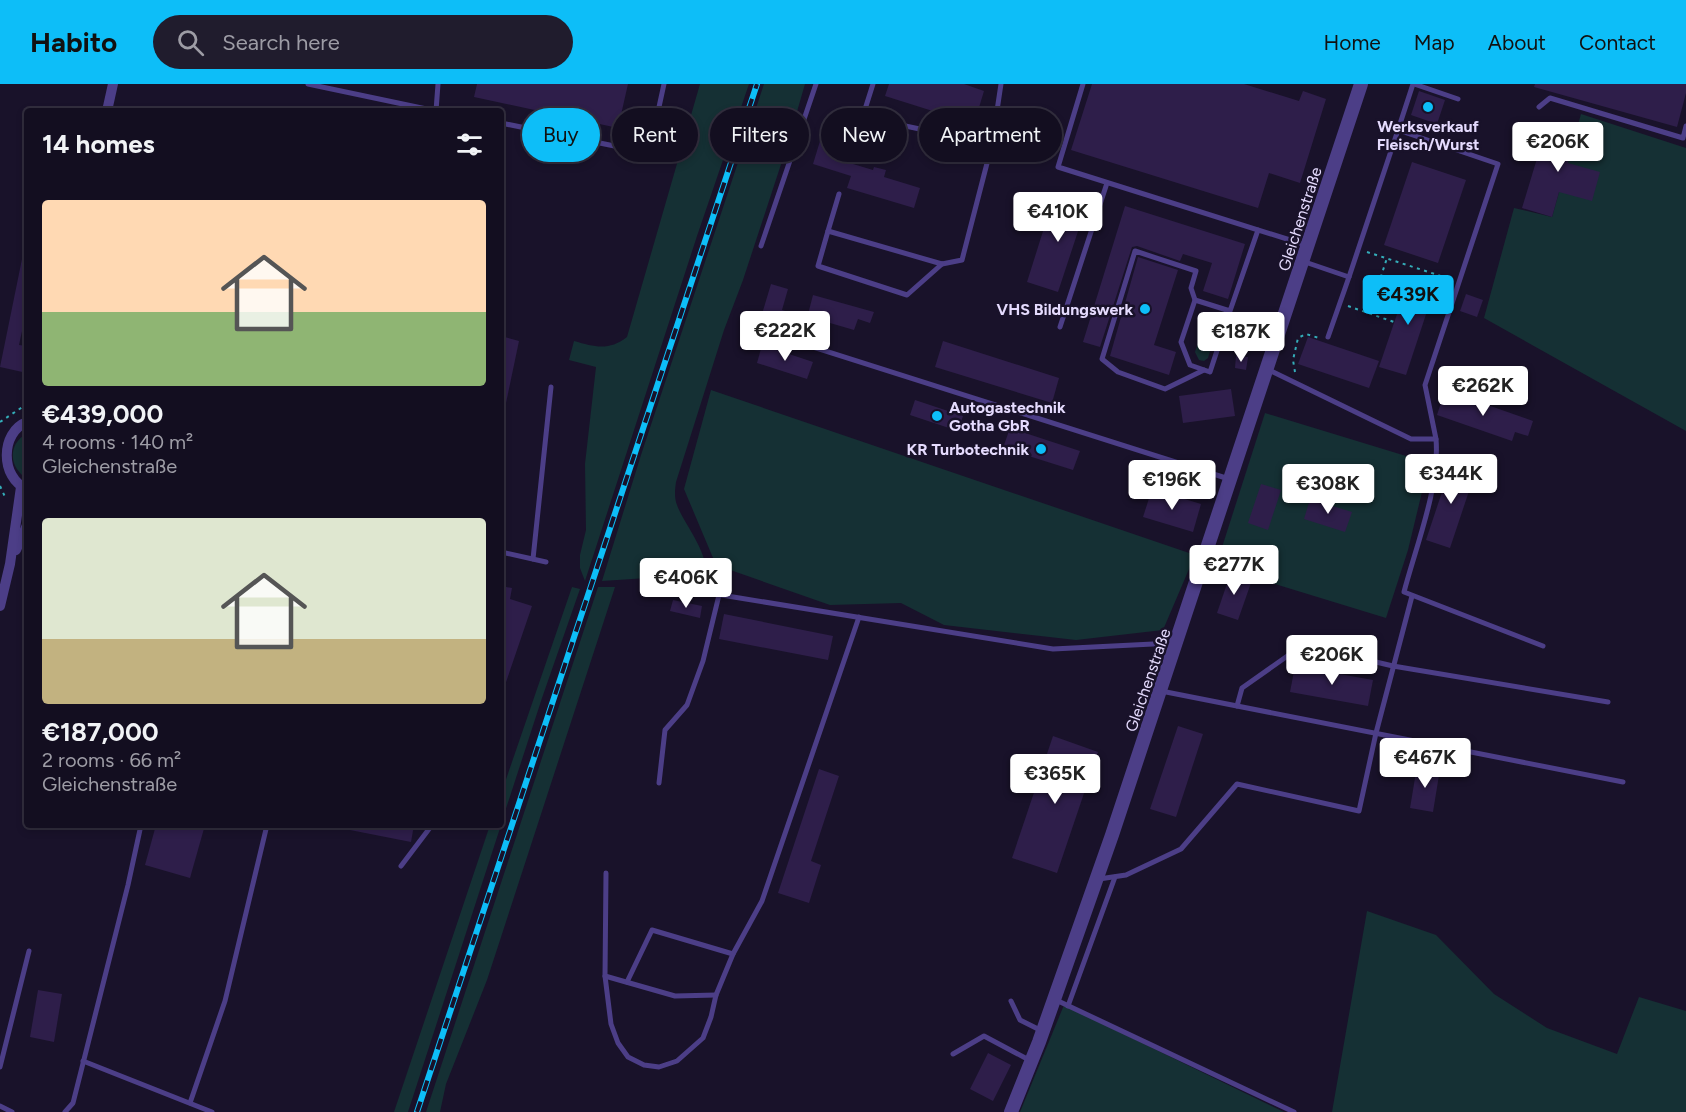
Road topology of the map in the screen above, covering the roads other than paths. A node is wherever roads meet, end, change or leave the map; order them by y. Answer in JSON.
{"nodes":[{"id":1,"x":113,"y":84,"type":"edge"},
{"id":2,"x":308,"y":84,"type":"edge"},
{"id":3,"x":438,"y":84,"type":"edge"},
{"id":4,"x":664,"y":84,"type":"edge"},
{"id":5,"x":816,"y":84,"type":"edge"},
{"id":6,"x":873,"y":84,"type":"edge"},
{"id":7,"x":1001,"y":84,"type":"edge"},
{"id":8,"x":1083,"y":84,"type":"edge"},
{"id":9,"x":1361,"y":84,"type":"edge"},
{"id":10,"x":1414,"y":84,"type":"edge"},
{"id":11,"x":1458,"y":99,"type":"dead end"},
{"id":12,"x":1539,"y":107,"type":"dead end"},
{"id":13,"x":108,"y":108,"type":"edge"},
{"id":14,"x":422,"y":108,"type":"edge"},
{"id":15,"x":436,"y":108,"type":"edge"},
{"id":16,"x":865,"y":108,"type":"edge"},
{"id":17,"x":997,"y":108,"type":"edge"},
{"id":18,"x":504,"y":124,"type":"edge"},
{"id":19,"x":1686,"y":126,"type":"edge"},
{"id":20,"x":1398,"y":130,"type":"junction"},
{"id":21,"x":987,"y":162,"type":"edge"},
{"id":22,"x":1107,"y":183,"type":"junction"},
{"id":23,"x":839,"y":194,"type":"dead end"},
{"id":24,"x":1258,"y":230,"type":"junction"},
{"id":25,"x":828,"y":231,"type":"junction"},
{"id":26,"x":761,"y":246,"type":"dead end"},
{"id":27,"x":1308,"y":246,"type":"junction"},
{"id":28,"x":1303,"y":261,"type":"junction"},
{"id":29,"x":942,"y":264,"type":"junction"},
{"id":30,"x":1349,"y":277,"type":"junction"},
{"id":31,"x":1195,"y":300,"type":"junction"},
{"id":32,"x":1230,"y":311,"type":"junction"},
{"id":33,"x":1060,"y":327,"type":"dead end"},
{"id":34,"x":759,"y":330,"type":"dead end"},
{"id":35,"x":1328,"y":337,"type":"road end"},
{"id":36,"x":1267,"y":369,"type":"junction"},
{"id":37,"x":1204,"y":370,"type":"junction"},
{"id":38,"x":551,"y":387,"type":"dead end"},
{"id":39,"x":24,"y":423,"type":"edge"},
{"id":40,"x":4,"y":436,"type":"edge"},
{"id":41,"x":1436,"y":439,"type":"junction"},
{"id":42,"x":1,"y":461,"type":"edge"},
{"id":43,"x":1232,"y":480,"type":"junction"},
{"id":44,"x":24,"y":488,"type":"edge"},
{"id":45,"x":24,"y":532,"type":"edge"},
{"id":46,"x":504,"y":553,"type":"edge"},
{"id":47,"x":533,"y":559,"type":"junction"},
{"id":48,"x":546,"y":562,"type":"dead end"},
{"id":49,"x":10,"y":564,"type":"junction"},
{"id":50,"x":703,"y":592,"type":"dead end"},
{"id":51,"x":719,"y":595,"type":"junction"},
{"id":52,"x":1412,"y":596,"type":"junction"},
{"id":53,"x":0,"y":604,"type":"edge"},
{"id":54,"x":859,"y":617,"type":"junction"},
{"id":55,"x":1178,"y":643,"type":"junction"},
{"id":56,"x":1543,"y":646,"type":"dead end"},
{"id":57,"x":1393,"y":666,"type":"junction"},
{"id":58,"x":1161,"y":692,"type":"junction"},
{"id":59,"x":1608,"y":702,"type":"dead end"},
{"id":60,"x":1237,"y":706,"type":"junction"},
{"id":61,"x":1376,"y":733,"type":"junction"},
{"id":62,"x":1623,"y":782,"type":"dead end"},
{"id":63,"x":659,"y":783,"type":"dead end"},
{"id":64,"x":140,"y":828,"type":"edge"},
{"id":65,"x":266,"y":828,"type":"edge"},
{"id":66,"x":430,"y":828,"type":"edge"},
{"id":67,"x":401,"y":866,"type":"dead end"},
{"id":68,"x":606,"y":873,"type":"dead end"},
{"id":69,"x":1115,"y":877,"type":"junction"},
{"id":70,"x":1097,"y":879,"type":"junction"},
{"id":71,"x":29,"y":951,"type":"dead end"},
{"id":72,"x":733,"y":954,"type":"junction"},
{"id":73,"x":605,"y":976,"type":"junction"},
{"id":74,"x":627,"y":982,"type":"junction"},
{"id":75,"x":716,"y":994,"type":"junction"},
{"id":76,"x":1054,"y":999,"type":"junction"},
{"id":77,"x":1011,"y":1001,"type":"dead end"},
{"id":78,"x":1068,"y":1006,"type":"junction"},
{"id":79,"x":1043,"y":1032,"type":"junction"},
{"id":80,"x":953,"y":1054,"type":"dead end"},
{"id":81,"x":83,"y":1061,"type":"junction"},
{"id":82,"x":1032,"y":1061,"type":"junction"},
{"id":83,"x":0,"y":1067,"type":"edge"},
{"id":84,"x":190,"y":1103,"type":"junction"},
{"id":85,"x":0,"y":1106,"type":"edge"},
{"id":86,"x":12,"y":1112,"type":"edge"},
{"id":87,"x":65,"y":1112,"type":"edge"},
{"id":88,"x":212,"y":1112,"type":"edge"},
{"id":89,"x":1011,"y":1112,"type":"edge"},
{"id":90,"x":1294,"y":1112,"type":"edge"}],
"edges":[{"from":1,"to":13,"type":"street"},
{"from":2,"to":14,"type":"lane"},
{"from":3,"to":15,"type":"lane"},
{"from":4,"to":18,"type":"lane"},
{"from":5,"to":26,"type":"lane"},
{"from":6,"to":16,"type":"lane"},
{"from":7,"to":17,"type":"lane"},
{"from":8,"to":22,"type":"lane"},
{"from":9,"to":27,"type":"street","name":"Gleichenstraße"},
{"from":10,"to":11,"type":"lane"},
{"from":10,"to":20,"type":"lane"},
{"from":12,"to":19,"type":"lane"},
{"from":20,"to":30,"type":"lane"},
{"from":20,"to":41,"type":"lane"},
{"from":21,"to":29,"type":"lane"},
{"from":22,"to":24,"type":"lane"},
{"from":22,"to":33,"type":"lane"},
{"from":23,"to":25,"type":"lane"},
{"from":24,"to":27,"type":"lane"},
{"from":24,"to":32,"type":"lane"},
{"from":25,"to":29,"type":"lane"},
{"from":25,"to":29,"type":"lane"},
{"from":27,"to":28,"type":"street","name":"Gleichenstraße"},
{"from":28,"to":30,"type":"lane"},
{"from":28,"to":36,"type":"street","name":"Gleichenstraße"},
{"from":30,"to":35,"type":"lane"},
{"from":31,"to":32,"type":"lane"},
{"from":31,"to":37,"type":"lane"},
{"from":31,"to":37,"type":"lane"},
{"from":32,"to":37,"type":"lane"},
{"from":34,"to":43,"type":"lane"},
{"from":36,"to":41,"type":"lane"},
{"from":36,"to":43,"type":"street","name":"Gleichenstraße"},
{"from":38,"to":47,"type":"lane"},
{"from":39,"to":40,"type":"street"},
{"from":40,"to":42,"type":"street"},
{"from":41,"to":52,"type":"lane"},
{"from":42,"to":44,"type":"street"},
{"from":43,"to":55,"type":"street","name":"Gleichenstraße"},
{"from":44,"to":49,"type":"street"},
{"from":45,"to":49,"type":"street"},
{"from":46,"to":47,"type":"lane"},
{"from":47,"to":48,"type":"lane"},
{"from":49,"to":53,"type":"street"},
{"from":50,"to":51,"type":"lane"},
{"from":51,"to":54,"type":"lane"},
{"from":51,"to":63,"type":"lane"},
{"from":52,"to":56,"type":"lane"},
{"from":52,"to":57,"type":"lane"},
{"from":54,"to":55,"type":"lane"},
{"from":54,"to":72,"type":"lane"},
{"from":55,"to":58,"type":"street","name":"Gleichenstraße"},
{"from":57,"to":59,"type":"lane"},
{"from":57,"to":60,"type":"lane"},
{"from":57,"to":61,"type":"lane"},
{"from":58,"to":60,"type":"lane"},
{"from":58,"to":70,"type":"street","name":"Gleichenstraße"},
{"from":60,"to":61,"type":"lane"},
{"from":61,"to":62,"type":"lane"},
{"from":61,"to":69,"type":"lane"},
{"from":64,"to":81,"type":"lane"},
{"from":65,"to":84,"type":"lane"},
{"from":66,"to":67,"type":"lane"},
{"from":68,"to":73,"type":"lane"},
{"from":69,"to":70,"type":"lane"},
{"from":69,"to":78,"type":"lane"},
{"from":70,"to":76,"type":"street","name":"Gleichenstraße"},
{"from":71,"to":83,"type":"lane"},
{"from":72,"to":74,"type":"lane"},
{"from":72,"to":75,"type":"lane"},
{"from":73,"to":74,"type":"lane"},
{"from":73,"to":75,"type":"lane"},
{"from":74,"to":75,"type":"lane"},
{"from":76,"to":78,"type":"lane"},
{"from":76,"to":79,"type":"street","name":"Gleichenstraße"},
{"from":77,"to":79,"type":"lane"},
{"from":78,"to":90,"type":"lane"},
{"from":79,"to":82,"type":"street","name":"Gleichenstraße"},
{"from":80,"to":82,"type":"lane"},
{"from":81,"to":84,"type":"lane"},
{"from":81,"to":87,"type":"lane"},
{"from":82,"to":89,"type":"street","name":"Gleichenstraße"},
{"from":84,"to":88,"type":"lane"},
{"from":85,"to":86,"type":"lane"}]}
